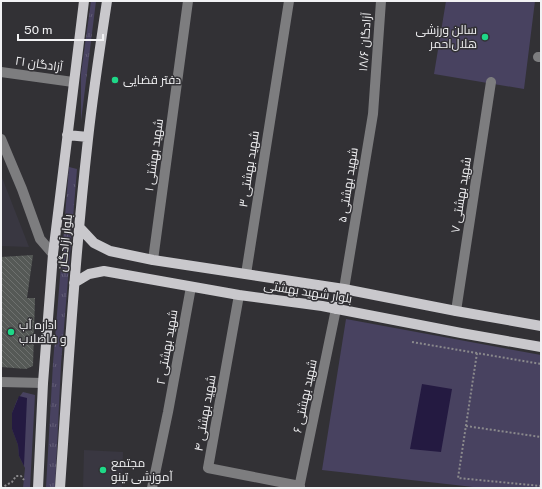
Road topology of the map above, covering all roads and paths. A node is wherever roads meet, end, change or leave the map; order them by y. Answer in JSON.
{"nodes":[{"id":1,"x":84,"y":1,"type":"edge"},
{"id":2,"x":107,"y":1,"type":"edge"},
{"id":3,"x":188,"y":1,"type":"edge"},
{"id":4,"x":289,"y":1,"type":"edge"},
{"id":5,"x":381,"y":1,"type":"edge"},
{"id":6,"x":1,"y":72,"type":"edge"},
{"id":7,"x":73,"y":82,"type":"junction"},
{"id":8,"x":491,"y":82,"type":"dead end"},
{"id":9,"x":375,"y":84,"type":"joint"},
{"id":10,"x":67,"y":135,"type":"junction"},
{"id":11,"x":88,"y":137,"type":"junction"},
{"id":12,"x":1,"y":139,"type":"edge"},
{"id":13,"x":80,"y":228,"type":"junction"},
{"id":14,"x":53,"y":254,"type":"junction"},
{"id":15,"x":153,"y":260,"type":"junction"},
{"id":16,"x":246,"y":274,"type":"junction"},
{"id":17,"x":74,"y":283,"type":"junction"},
{"id":18,"x":191,"y":287,"type":"junction"},
{"id":19,"x":344,"y":289,"type":"junction"},
{"id":20,"x":240,"y":295,"type":"junction"},
{"id":21,"x":336,"y":309,"type":"junction"},
{"id":22,"x":456,"y":312,"type":"junction"},
{"id":23,"x":541,"y":326,"type":"edge"},
{"id":24,"x":412,"y":342,"type":"dead end"},
{"id":25,"x":541,"y":347,"type":"edge"},
{"id":26,"x":477,"y":353,"type":"junction"},
{"id":27,"x":541,"y":364,"type":"edge"},
{"id":28,"x":1,"y":382,"type":"edge"},
{"id":29,"x":43,"y":383,"type":"junction"},
{"id":30,"x":466,"y":426,"type":"junction"},
{"id":31,"x":541,"y":437,"type":"edge"},
{"id":32,"x":24,"y":480,"type":"dead end"},
{"id":33,"x":541,"y":486,"type":"edge"},
{"id":34,"x":299,"y":487,"type":"edge"},
{"id":35,"x":1,"y":488,"type":"edge"},
{"id":36,"x":38,"y":488,"type":"edge"},
{"id":37,"x":60,"y":488,"type":"edge"},
{"id":38,"x":152,"y":488,"type":"edge"}],
"edges":[{"from":1,"to":7,"type":"main road","name":"بلوار آزادگان"},
{"from":2,"to":11,"type":"main road","name":"بلوار آزادگان"},
{"from":3,"to":15,"type":"street","name":"شهید بهشتی ۱"},
{"from":4,"to":16,"type":"street","name":"شهید بهشتی ۳"},
{"from":5,"to":9,"type":"street","name":"آزادگان ۱۸/۶"},
{"from":6,"to":7,"type":"street","name":"آزادگان ۲۱"},
{"from":7,"to":10,"type":"main road","name":"بلوار آزادگان"},
{"from":8,"to":22,"type":"street","name":"شهید بهشتی ۷"},
{"from":9,"to":19,"type":"street","name":"شهید بهشتی ۵"},
{"from":10,"to":11,"type":"main road"},
{"from":10,"to":14,"type":"main road","name":"بلوار آزادگان"},
{"from":11,"to":13,"type":"main road","name":"بلوار آزادگان"},
{"from":12,"to":14,"type":"street"},
{"from":13,"to":15,"type":"main road","name":"بلوار شهید بهشتی"},
{"from":13,"to":17,"type":"main road","name":"بلوار آزادگان"},
{"from":14,"to":29,"type":"main road","name":"بلوار آزادگان"},
{"from":15,"to":16,"type":"main road","name":"بلوار شهید بهشتی"},
{"from":16,"to":19,"type":"main road","name":"بلوار شهید بهشتی"},
{"from":17,"to":18,"type":"main road","name":"بلوار شهید بهشتی"},
{"from":17,"to":37,"type":"main road","name":"بلوار آزادگان"},
{"from":18,"to":20,"type":"main road","name":"بلوار شهید بهشتی"},
{"from":18,"to":38,"type":"street","name":"شهید بهشتی ۲"},
{"from":19,"to":21,"type":"main road"},
{"from":19,"to":22,"type":"main road","name":"بلوار شهید بهشتی"},
{"from":20,"to":21,"type":"main road","name":"بلوار شهید بهشتی"},
{"from":20,"to":34,"type":"street","name":"شهید بهشتی ۴"},
{"from":21,"to":25,"type":"main road","name":"بلوار شهید بهشتی"},
{"from":21,"to":34,"type":"street","name":"شهید بهشتی ۶"},
{"from":22,"to":23,"type":"main road","name":"بلوار شهید بهشتی"},
{"from":24,"to":26,"type":"path"},
{"from":26,"to":27,"type":"path"},
{"from":26,"to":30,"type":"path"},
{"from":28,"to":29,"type":"street"},
{"from":29,"to":36,"type":"main road","name":"بلوار آزادگان"},
{"from":30,"to":31,"type":"path"},
{"from":30,"to":33,"type":"path"},
{"from":32,"to":35,"type":"path"}]}
